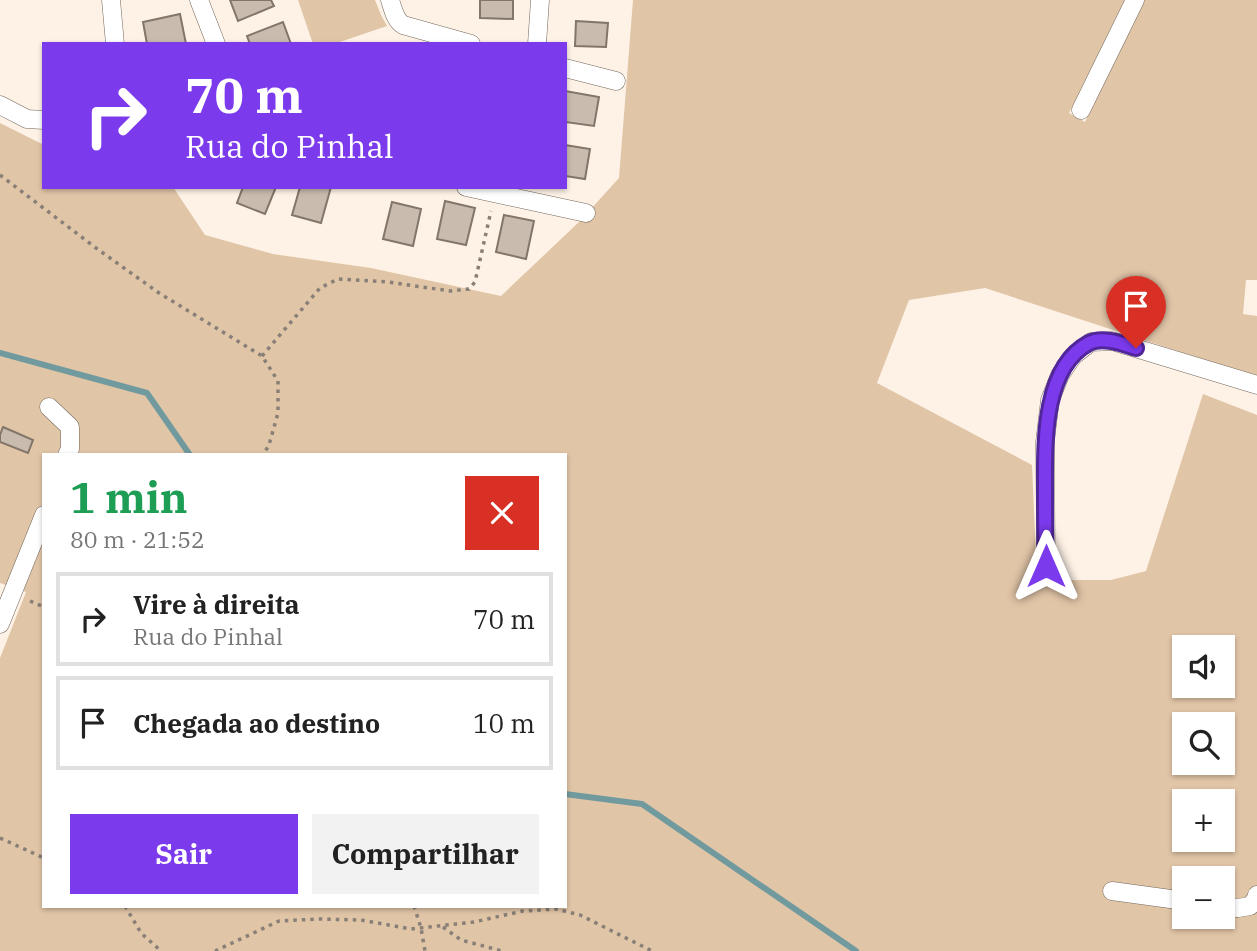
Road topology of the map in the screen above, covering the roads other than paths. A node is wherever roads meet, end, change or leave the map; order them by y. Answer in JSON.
{"nodes":[{"id":1,"x":111,"y":0,"type":"edge"},
{"id":2,"x":199,"y":0,"type":"edge"},
{"id":3,"x":390,"y":0,"type":"edge"},
{"id":4,"x":540,"y":0,"type":"edge"},
{"id":5,"x":1135,"y":0,"type":"edge"},
{"id":6,"x":115,"y":42,"type":"edge"},
{"id":7,"x":215,"y":42,"type":"edge"},
{"id":8,"x":464,"y":42,"type":"edge"},
{"id":9,"x":537,"y":42,"type":"edge"},
{"id":10,"x":567,"y":69,"type":"edge"},
{"id":11,"x":616,"y":81,"type":"dead end"},
{"id":12,"x":0,"y":105,"type":"edge"},
{"id":13,"x":1081,"y":110,"type":"dead end"},
{"id":14,"x":42,"y":120,"type":"edge"},
{"id":15,"x":474,"y":189,"type":"edge"},
{"id":16,"x":523,"y":193,"type":"edge"},
{"id":17,"x":586,"y":213,"type":"dead end"},
{"id":18,"x":1257,"y":385,"type":"edge"},
{"id":19,"x":50,"y":407,"type":"dead end"},
{"id":20,"x":68,"y":453,"type":"edge"},
{"id":21,"x":42,"y":519,"type":"edge"},
{"id":22,"x":1046,"y":566,"type":"dead end"},
{"id":23,"x":6,"y":592,"type":"edge"},
{"id":24,"x":0,"y":624,"type":"edge"},
{"id":25,"x":1112,"y":891,"type":"dead end"},
{"id":26,"x":1257,"y":895,"type":"edge"},
{"id":27,"x":1172,"y":899,"type":"edge"},
{"id":28,"x":1235,"y":908,"type":"edge"}],
"edges":[{"from":1,"to":6,"type":"street"},
{"from":2,"to":7,"type":"street"},
{"from":3,"to":8,"type":"street"},
{"from":4,"to":9,"type":"street"},
{"from":5,"to":13,"type":"street"},
{"from":10,"to":11,"type":"street"},
{"from":12,"to":14,"type":"street"},
{"from":15,"to":16,"type":"street"},
{"from":16,"to":17,"type":"street"},
{"from":18,"to":22,"type":"street"},
{"from":19,"to":20,"type":"street"},
{"from":21,"to":23,"type":"street"},
{"from":23,"to":24,"type":"street"},
{"from":25,"to":27,"type":"street"},
{"from":26,"to":28,"type":"street"}]}
